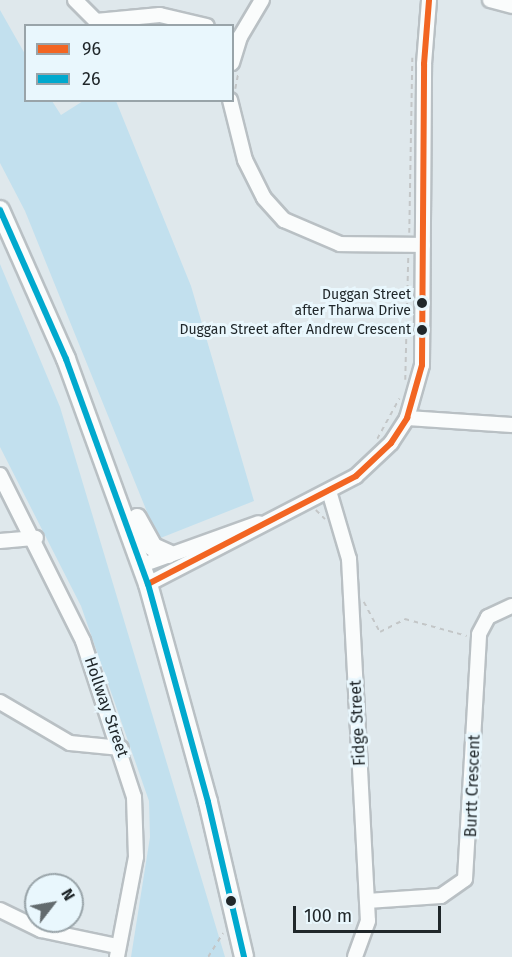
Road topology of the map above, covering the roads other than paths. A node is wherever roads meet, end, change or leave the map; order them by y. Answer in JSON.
{"nodes":[{"id":1,"x":75,"y":0,"type":"edge"},
{"id":2,"x":262,"y":0,"type":"edge"},
{"id":3,"x":429,"y":0,"type":"edge"},
{"id":4,"x":490,"y":0,"type":"edge"},
{"id":5,"x":512,"y":6,"type":"edge"},
{"id":6,"x":198,"y":24,"type":"edge"},
{"id":7,"x":236,"y":35,"type":"edge"},
{"id":8,"x":236,"y":66,"type":"edge"},
{"id":9,"x":233,"y":102,"type":"edge"},
{"id":10,"x":0,"y":210,"type":"edge"},
{"id":11,"x":416,"y":245,"type":"junction"},
{"id":12,"x":407,"y":418,"type":"junction"},
{"id":13,"x":512,"y":425,"type":"edge"},
{"id":14,"x":101,"y":451,"type":"junction"},
{"id":15,"x":0,"y":475,"type":"edge"},
{"id":16,"x":329,"y":491,"type":"junction"},
{"id":17,"x":259,"y":523,"type":"junction"},
{"id":18,"x":36,"y":538,"type":"junction"},
{"id":19,"x":0,"y":541,"type":"edge"},
{"id":20,"x":169,"y":554,"type":"junction"},
{"id":21,"x":142,"y":565,"type":"junction"},
{"id":22,"x":148,"y":584,"type":"junction"},
{"id":23,"x":512,"y":606,"type":"edge"},
{"id":24,"x":0,"y":702,"type":"edge"},
{"id":25,"x":121,"y":747,"type":"junction"},
{"id":26,"x":367,"y":901,"type":"junction"},
{"id":27,"x":0,"y":910,"type":"edge"},
{"id":28,"x":117,"y":952,"type":"edge"},
{"id":29,"x":244,"y":957,"type":"edge"},
{"id":30,"x":355,"y":957,"type":"edge"}],
"edges":[{"from":1,"to":6,"type":"street"},
{"from":2,"to":7,"type":"street"},
{"from":3,"to":11,"type":"street"},
{"from":4,"to":5,"type":"street"},
{"from":7,"to":8,"type":"street"},
{"from":9,"to":11,"type":"street"},
{"from":10,"to":14,"type":"main road"},
{"from":11,"to":12,"type":"street"},
{"from":12,"to":13,"type":"street"},
{"from":12,"to":16,"type":"street"},
{"from":14,"to":20,"type":"main road"},
{"from":14,"to":21,"type":"main road"},
{"from":15,"to":18,"type":"street","name":"Hollway Street"},
{"from":16,"to":17,"type":"street"},
{"from":16,"to":26,"type":"street","name":"Fidge Street"},
{"from":17,"to":20,"type":"street"},
{"from":17,"to":22,"type":"street"},
{"from":18,"to":19,"type":"street"},
{"from":18,"to":25,"type":"street","name":"Hollway Street"},
{"from":20,"to":21,"type":"street"},
{"from":21,"to":22,"type":"main road"},
{"from":22,"to":29,"type":"main road"},
{"from":23,"to":26,"type":"street","name":"Burtt Crescent"},
{"from":24,"to":25,"type":"street"},
{"from":25,"to":28,"type":"street","name":"Hollway Street"},
{"from":26,"to":30,"type":"street","name":"Fidge Street"},
{"from":27,"to":28,"type":"street"}]}
